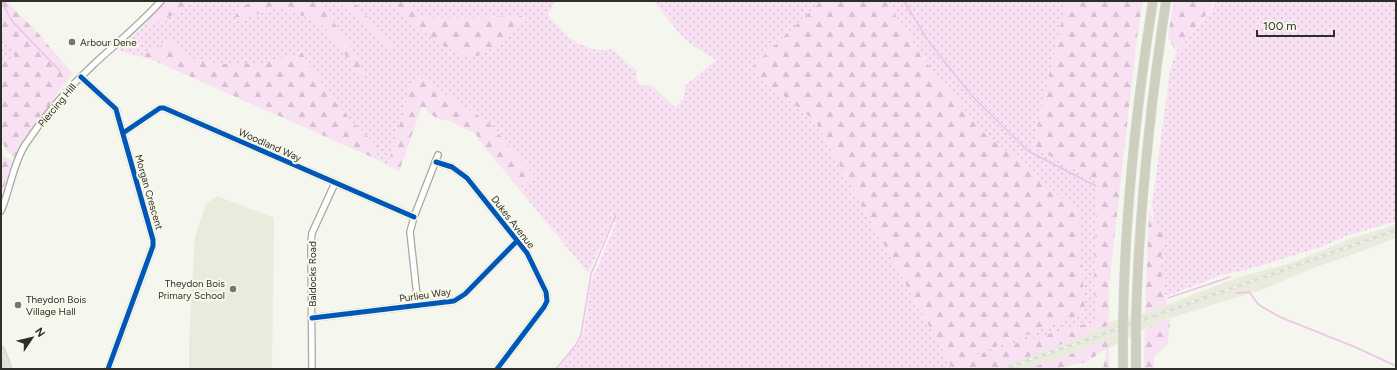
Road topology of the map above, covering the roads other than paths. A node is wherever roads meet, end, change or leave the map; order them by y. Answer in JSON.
{"nodes":[{"id":1,"x":161,"y":1,"type":"edge"},
{"id":2,"x":1153,"y":1,"type":"edge"},
{"id":3,"x":1166,"y":1,"type":"edge"},
{"id":4,"x":81,"y":77,"type":"junction"},
{"id":5,"x":123,"y":133,"type":"junction"},
{"id":6,"x":438,"y":155,"type":"dead end"},
{"id":7,"x":436,"y":162,"type":"junction"},
{"id":8,"x":335,"y":183,"type":"junction"},
{"id":9,"x":1,"y":211,"type":"edge"},
{"id":10,"x":414,"y":217,"type":"junction"},
{"id":11,"x":517,"y":241,"type":"junction"},
{"id":12,"x":418,"y":305,"type":"junction"},
{"id":13,"x":312,"y":318,"type":"junction"},
{"id":14,"x":1,"y":350,"type":"edge"},
{"id":15,"x":8,"y":369,"type":"edge"},
{"id":16,"x":108,"y":369,"type":"edge"},
{"id":17,"x":312,"y":369,"type":"edge"},
{"id":18,"x":496,"y":369,"type":"edge"},
{"id":19,"x":1123,"y":369,"type":"edge"},
{"id":20,"x":1136,"y":369,"type":"edge"}],
"edges":[{"from":1,"to":4,"type":"street","name":"Piercing Hill"},
{"from":2,"to":19,"type":"highway","bridge":true},
{"from":3,"to":20,"type":"highway","bridge":true},
{"from":4,"to":5,"type":"street","name":"Morgan Crescent"},
{"from":4,"to":9,"type":"street","name":"Piercing Hill"},
{"from":5,"to":8,"type":"street","name":"Woodland Way"},
{"from":5,"to":16,"type":"street","name":"Morgan Crescent"},
{"from":6,"to":7,"type":"street"},
{"from":7,"to":10,"type":"street"},
{"from":7,"to":11,"type":"street","name":"Dukes Avenue"},
{"from":8,"to":10,"type":"street","name":"Woodland Way"},
{"from":8,"to":13,"type":"street","name":"Baldocks Road"},
{"from":10,"to":12,"type":"street"},
{"from":11,"to":12,"type":"street","name":"Purlieu Way"},
{"from":11,"to":18,"type":"street","name":"Dukes Avenue"},
{"from":12,"to":13,"type":"street","name":"Purlieu Way"},
{"from":13,"to":17,"type":"street","name":"Baldocks Road"},
{"from":14,"to":15,"type":"main road"}]}
